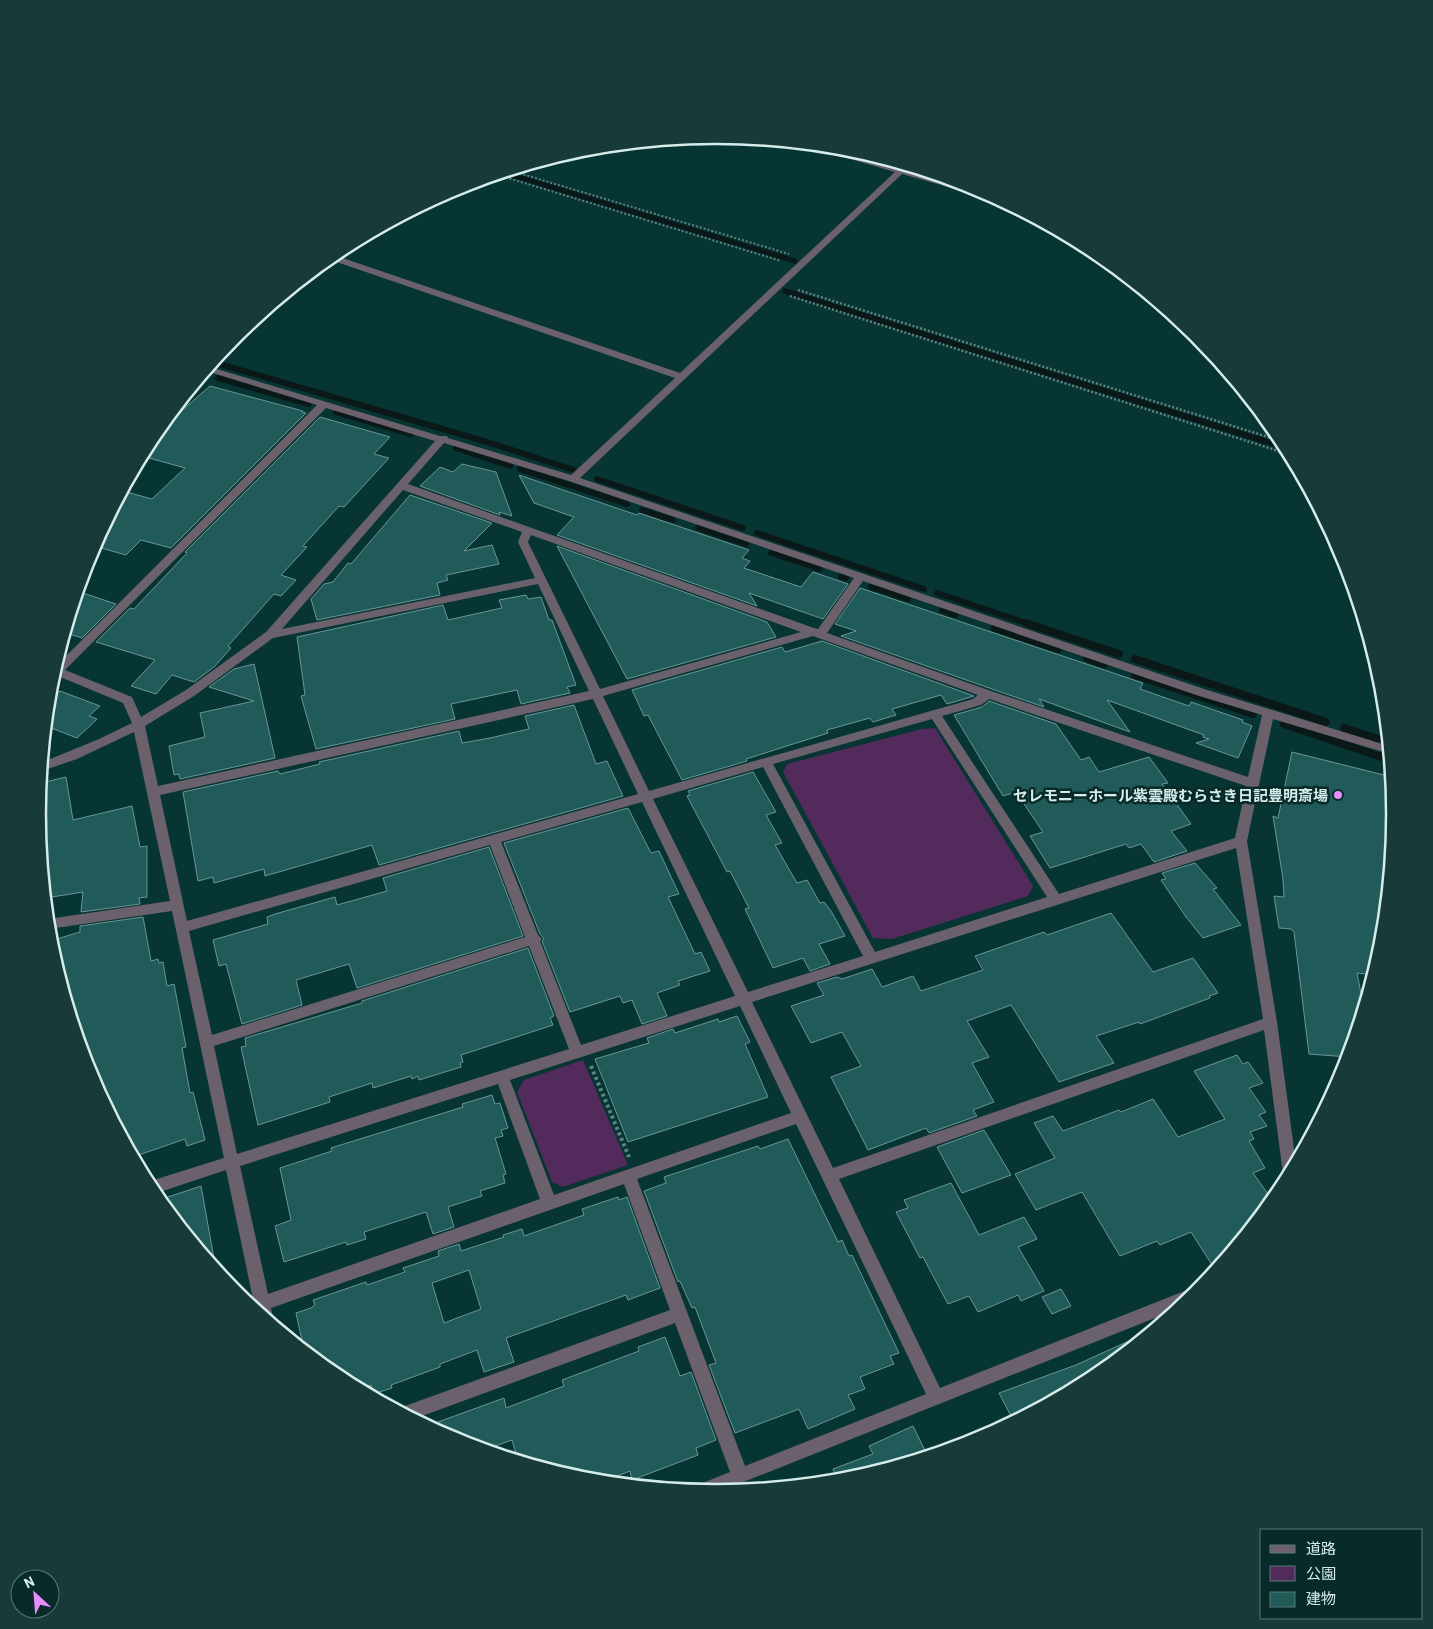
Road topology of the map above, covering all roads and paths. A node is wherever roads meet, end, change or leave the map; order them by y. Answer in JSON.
{"nodes":[{"id":1,"x":901,"y":170,"type":"edge"},
{"id":2,"x":523,"y":173,"type":"edge"},
{"id":3,"x":509,"y":177,"type":"edge"},
{"id":4,"x":340,"y":260,"type":"edge"},
{"id":5,"x":806,"y":260,"type":"junction"},
{"id":6,"x":798,"y":267,"type":"junction"},
{"id":7,"x":777,"y":287,"type":"junction"},
{"id":8,"x":212,"y":374,"type":"edge"},
{"id":9,"x":681,"y":377,"type":"junction"},
{"id":10,"x":324,"y":403,"type":"junction"},
{"id":11,"x":443,"y":438,"type":"junction"},
{"id":12,"x":1271,"y":438,"type":"edge"},
{"id":13,"x":1280,"y":452,"type":"edge"},
{"id":14,"x":573,"y":478,"type":"junction"},
{"id":15,"x":400,"y":485,"type":"junction"},
{"id":16,"x":528,"y":531,"type":"junction"},
{"id":17,"x":861,"y":576,"type":"junction"},
{"id":18,"x":541,"y":580,"type":"junction"},
{"id":19,"x":817,"y":633,"type":"junction"},
{"id":20,"x":270,"y":635,"type":"junction"},
{"id":21,"x":64,"y":663,"type":"edge"},
{"id":22,"x":62,"y":673,"type":"edge"},
{"id":23,"x":596,"y":694,"type":"junction"},
{"id":24,"x":987,"y":694,"type":"junction"},
{"id":25,"x":1268,"y":713,"type":"junction"},
{"id":26,"x":935,"y":714,"type":"junction"},
{"id":27,"x":139,"y":726,"type":"junction"},
{"id":28,"x":1383,"y":748,"type":"edge"},
{"id":29,"x":766,"y":762,"type":"junction"},
{"id":30,"x":49,"y":764,"type":"edge"},
{"id":31,"x":1254,"y":784,"type":"junction"},
{"id":32,"x":153,"y":792,"type":"junction"},
{"id":33,"x":646,"y":796,"type":"junction"},
{"id":34,"x":494,"y":840,"type":"junction"},
{"id":35,"x":1242,"y":841,"type":"junction"},
{"id":36,"x":1055,"y":900,"type":"junction"},
{"id":37,"x":176,"y":905,"type":"junction"},
{"id":38,"x":55,"y":923,"type":"edge"},
{"id":39,"x":182,"y":928,"type":"junction"},
{"id":40,"x":535,"y":939,"type":"junction"},
{"id":41,"x":871,"y":958,"type":"junction"},
{"id":42,"x":743,"y":998,"type":"junction"},
{"id":43,"x":1270,"y":1022,"type":"junction"},
{"id":44,"x":208,"y":1042,"type":"junction"},
{"id":45,"x":580,"y":1050,"type":"junction"},
{"id":46,"x":502,"y":1076,"type":"junction"},
{"id":47,"x":800,"y":1116,"type":"junction"},
{"id":48,"x":231,"y":1162,"type":"junction"},
{"id":49,"x":1289,"y":1163,"type":"edge"},
{"id":50,"x":632,"y":1174,"type":"junction"},
{"id":51,"x":829,"y":1176,"type":"junction"},
{"id":52,"x":158,"y":1185,"type":"edge"},
{"id":53,"x":549,"y":1203,"type":"junction"},
{"id":54,"x":258,"y":1302,"type":"edge"},
{"id":55,"x":1174,"y":1303,"type":"edge"},
{"id":56,"x":264,"y":1307,"type":"edge"},
{"id":57,"x":680,"y":1314,"type":"junction"},
{"id":58,"x":936,"y":1397,"type":"junction"},
{"id":59,"x":412,"y":1412,"type":"edge"},
{"id":60,"x":740,"y":1476,"type":"junction"},
{"id":61,"x":718,"y":1485,"type":"edge"}],
"edges":[{"from":1,"to":5,"type":"street"},
{"from":2,"to":5,"type":"path"},
{"from":3,"to":6,"type":"path"},
{"from":4,"to":9,"type":"street"},
{"from":5,"to":6,"type":"street"},
{"from":6,"to":7,"type":"street"},
{"from":7,"to":9,"type":"street"},
{"from":7,"to":12,"type":"path"},
{"from":7,"to":13,"type":"path"},
{"from":8,"to":10,"type":"street"},
{"from":9,"to":14,"type":"street"},
{"from":10,"to":11,"type":"street"},
{"from":10,"to":21,"type":"street"},
{"from":11,"to":14,"type":"street"},
{"from":11,"to":15,"type":"street"},
{"from":14,"to":17,"type":"street"},
{"from":15,"to":16,"type":"street"},
{"from":15,"to":20,"type":"street"},
{"from":16,"to":18,"type":"street"},
{"from":16,"to":19,"type":"street"},
{"from":17,"to":19,"type":"street"},
{"from":17,"to":25,"type":"street"},
{"from":18,"to":20,"type":"street"},
{"from":18,"to":23,"type":"street"},
{"from":19,"to":23,"type":"street"},
{"from":19,"to":24,"type":"street"},
{"from":20,"to":27,"type":"street"},
{"from":22,"to":27,"type":"street"},
{"from":23,"to":32,"type":"street"},
{"from":23,"to":33,"type":"street"},
{"from":24,"to":26,"type":"street"},
{"from":24,"to":31,"type":"street"},
{"from":25,"to":28,"type":"street"},
{"from":25,"to":31,"type":"street"},
{"from":26,"to":29,"type":"street"},
{"from":26,"to":36,"type":"street"},
{"from":27,"to":30,"type":"street"},
{"from":27,"to":32,"type":"street"},
{"from":29,"to":33,"type":"street"},
{"from":29,"to":41,"type":"street"},
{"from":31,"to":35,"type":"street"},
{"from":32,"to":37,"type":"street"},
{"from":33,"to":34,"type":"street"},
{"from":33,"to":42,"type":"street"},
{"from":34,"to":39,"type":"street"},
{"from":34,"to":40,"type":"street"},
{"from":35,"to":36,"type":"street"},
{"from":35,"to":43,"type":"street"},
{"from":36,"to":41,"type":"street"},
{"from":37,"to":38,"type":"street"},
{"from":37,"to":39,"type":"street"},
{"from":39,"to":44,"type":"street"},
{"from":40,"to":44,"type":"street"},
{"from":40,"to":45,"type":"street"},
{"from":41,"to":42,"type":"street"},
{"from":42,"to":45,"type":"street"},
{"from":42,"to":47,"type":"street"},
{"from":43,"to":49,"type":"street"},
{"from":43,"to":51,"type":"street"},
{"from":44,"to":48,"type":"street"},
{"from":45,"to":46,"type":"street"},
{"from":45,"to":50,"type":"path"},
{"from":46,"to":48,"type":"street"},
{"from":46,"to":53,"type":"street"},
{"from":47,"to":50,"type":"street"},
{"from":47,"to":51,"type":"street"},
{"from":48,"to":52,"type":"street"},
{"from":48,"to":54,"type":"street"},
{"from":50,"to":53,"type":"street"},
{"from":50,"to":57,"type":"street"},
{"from":51,"to":58,"type":"street"},
{"from":53,"to":56,"type":"street"},
{"from":55,"to":58,"type":"street"},
{"from":57,"to":59,"type":"street"},
{"from":57,"to":60,"type":"street"},
{"from":58,"to":60,"type":"street"},
{"from":60,"to":61,"type":"street"}]}
